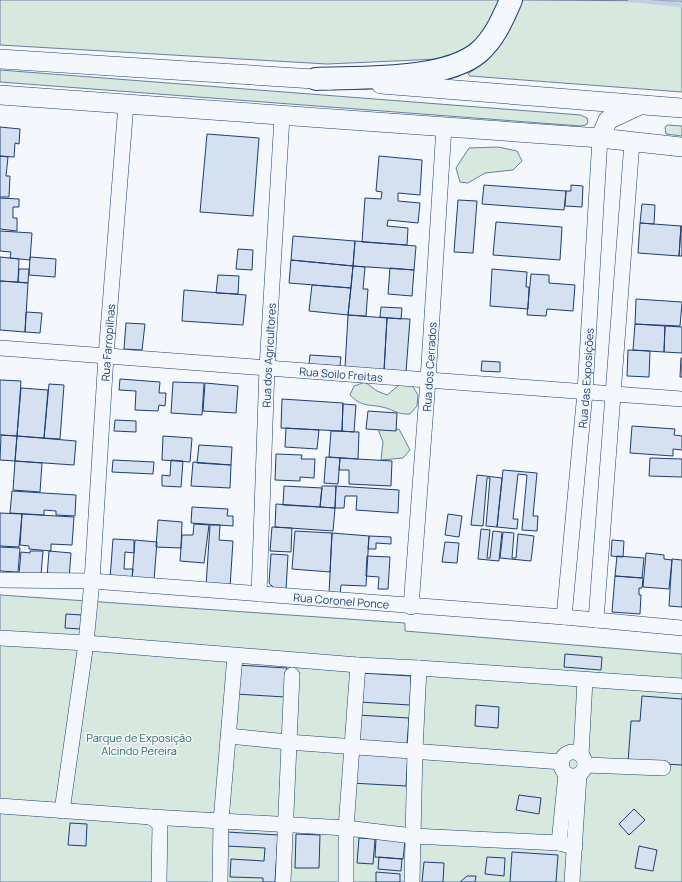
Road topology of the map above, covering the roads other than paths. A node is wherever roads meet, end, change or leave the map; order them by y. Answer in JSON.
{"nodes":[{"id":1,"x":511,"y":0,"type":"edge"},
{"id":2,"x":0,"y":59,"type":"edge"},
{"id":3,"x":316,"y":79,"type":"junction"},
{"id":4,"x":0,"y":95,"type":"edge"},
{"id":5,"x":126,"y":104,"type":"junction"},
{"id":6,"x":643,"y":104,"type":"junction"},
{"id":7,"x":682,"y":108,"type":"edge"},
{"id":8,"x":282,"y":116,"type":"junction"},
{"id":9,"x":444,"y":127,"type":"junction"},
{"id":10,"x":600,"y":138,"type":"junction"},
{"id":11,"x":632,"y":142,"type":"junction"},
{"id":12,"x":682,"y":148,"type":"edge"},
{"id":13,"x":0,"y":348,"type":"edge"},
{"id":14,"x":106,"y":356,"type":"junction"},
{"id":15,"x":267,"y":368,"type":"junction"},
{"id":16,"x":428,"y":380,"type":"junction"},
{"id":17,"x":585,"y":392,"type":"junction"},
{"id":18,"x":612,"y":394,"type":"junction"},
{"id":19,"x":682,"y":399,"type":"edge"},
{"id":20,"x":0,"y":580,"type":"edge"},
{"id":21,"x":92,"y":581,"type":"junction"},
{"id":22,"x":259,"y":594,"type":"junction"},
{"id":23,"x":411,"y":607,"type":"junction"},
{"id":24,"x":564,"y":617,"type":"junction"},
{"id":25,"x":596,"y":620,"type":"junction"},
{"id":26,"x":682,"y":628,"type":"edge"},
{"id":27,"x":0,"y":638,"type":"edge"},
{"id":28,"x":86,"y":643,"type":"junction"},
{"id":29,"x":235,"y":656,"type":"junction"},
{"id":30,"x":358,"y":665,"type":"junction"},
{"id":31,"x":419,"y":668,"type":"junction"},
{"id":32,"x":292,"y":675,"type":"dead end"},
{"id":33,"x":580,"y":680,"type":"junction"},
{"id":34,"x":682,"y":686,"type":"edge"},
{"id":35,"x":229,"y":736,"type":"junction"},
{"id":36,"x":288,"y":742,"type":"junction"},
{"id":37,"x":351,"y":747,"type":"junction"},
{"id":38,"x":415,"y":750,"type":"junction"},
{"id":39,"x":574,"y":764,"type":"junction"},
{"id":40,"x":663,"y":768,"type":"dead end"},
{"id":41,"x":0,"y":806,"type":"edge"},
{"id":42,"x":62,"y":811,"type":"junction"},
{"id":43,"x":151,"y":817,"type":"junction"},
{"id":44,"x":221,"y":821,"type":"junction"},
{"id":45,"x":285,"y":825,"type":"junction"},
{"id":46,"x":346,"y":828,"type":"junction"},
{"id":47,"x":413,"y":836,"type":"junction"},
{"id":48,"x":559,"y":843,"type":"junction"},
{"id":49,"x":575,"y":847,"type":"junction"},
{"id":50,"x":159,"y":882,"type":"edge"},
{"id":51,"x":220,"y":882,"type":"edge"},
{"id":52,"x":283,"y":882,"type":"edge"},
{"id":53,"x":346,"y":882,"type":"edge"},
{"id":54,"x":412,"y":882,"type":"edge"},
{"id":55,"x":572,"y":882,"type":"edge"}],
"edges":[{"from":1,"to":3,"type":"highway"},
{"from":2,"to":3,"type":"main road"},
{"from":3,"to":6,"type":"main road"},
{"from":4,"to":5,"type":"main road"},
{"from":5,"to":8,"type":"main road"},
{"from":5,"to":14,"type":"street","name":"Rua Farropilhas"},
{"from":6,"to":7,"type":"main road"},
{"from":6,"to":10,"type":"main road"},
{"from":8,"to":9,"type":"main road"},
{"from":8,"to":15,"type":"street","name":"Rua dos Agricultores"},
{"from":9,"to":10,"type":"main road"},
{"from":9,"to":16,"type":"street","name":"Rua dos Cerrados"},
{"from":10,"to":11,"type":"main road"},
{"from":10,"to":17,"type":"street","name":"Rua das Exposições"},
{"from":11,"to":12,"type":"main road"},
{"from":11,"to":18,"type":"street"},
{"from":13,"to":14,"type":"street","name":"Rua Soilo Freitas"},
{"from":14,"to":15,"type":"street","name":"Rua Soilo Freitas"},
{"from":14,"to":21,"type":"street","name":"Rua Farropilhas"},
{"from":15,"to":16,"type":"street","name":"Rua Soilo Freitas"},
{"from":15,"to":22,"type":"street","name":"Rua dos Agricultores"},
{"from":16,"to":17,"type":"street","name":"Rua Soilo Freitas"},
{"from":16,"to":23,"type":"street","name":"Rua dos Cerrados"},
{"from":17,"to":18,"type":"street","name":"Rua Soilo Freitas"},
{"from":17,"to":24,"type":"street","name":"Rua das Exposições"},
{"from":18,"to":19,"type":"street","name":"Rua Soilo Freitas"},
{"from":18,"to":25,"type":"street"},
{"from":20,"to":21,"type":"street","name":"Rua Coronel Ponce"},
{"from":21,"to":22,"type":"street","name":"Rua Coronel Ponce"},
{"from":21,"to":28,"type":"street","name":"Rua Farropilhas"},
{"from":22,"to":23,"type":"street","name":"Rua Coronel Ponce"},
{"from":23,"to":24,"type":"street","name":"Rua Coronel Ponce"},
{"from":24,"to":25,"type":"street","name":"Rua Coronel Ponce"},
{"from":25,"to":26,"type":"street","name":"Rua Coronel Ponce"},
{"from":27,"to":28,"type":"street"},
{"from":28,"to":29,"type":"street"},
{"from":28,"to":42,"type":"street","name":"Rua Farropilhas"},
{"from":29,"to":30,"type":"street"},
{"from":29,"to":35,"type":"street"},
{"from":30,"to":31,"type":"street"},
{"from":30,"to":37,"type":"street"},
{"from":31,"to":33,"type":"street"},
{"from":31,"to":38,"type":"street"},
{"from":32,"to":36,"type":"street"},
{"from":33,"to":34,"type":"street"},
{"from":33,"to":39,"type":"street"},
{"from":35,"to":36,"type":"street"},
{"from":35,"to":44,"type":"street"},
{"from":36,"to":37,"type":"street"},
{"from":36,"to":45,"type":"street"},
{"from":37,"to":38,"type":"street"},
{"from":37,"to":46,"type":"street"},
{"from":38,"to":39,"type":"street"},
{"from":38,"to":47,"type":"street"},
{"from":39,"to":40,"type":"street"},
{"from":39,"to":48,"type":"street"},
{"from":39,"to":49,"type":"street"},
{"from":41,"to":42,"type":"street"},
{"from":42,"to":43,"type":"street"},
{"from":43,"to":44,"type":"street"},
{"from":43,"to":50,"type":"street"},
{"from":44,"to":45,"type":"street"},
{"from":44,"to":51,"type":"street"},
{"from":45,"to":46,"type":"street"},
{"from":45,"to":52,"type":"street"},
{"from":46,"to":47,"type":"street"},
{"from":46,"to":53,"type":"street"},
{"from":47,"to":48,"type":"street"},
{"from":47,"to":54,"type":"street"},
{"from":48,"to":49,"type":"street"},
{"from":49,"to":55,"type":"street"}]}
